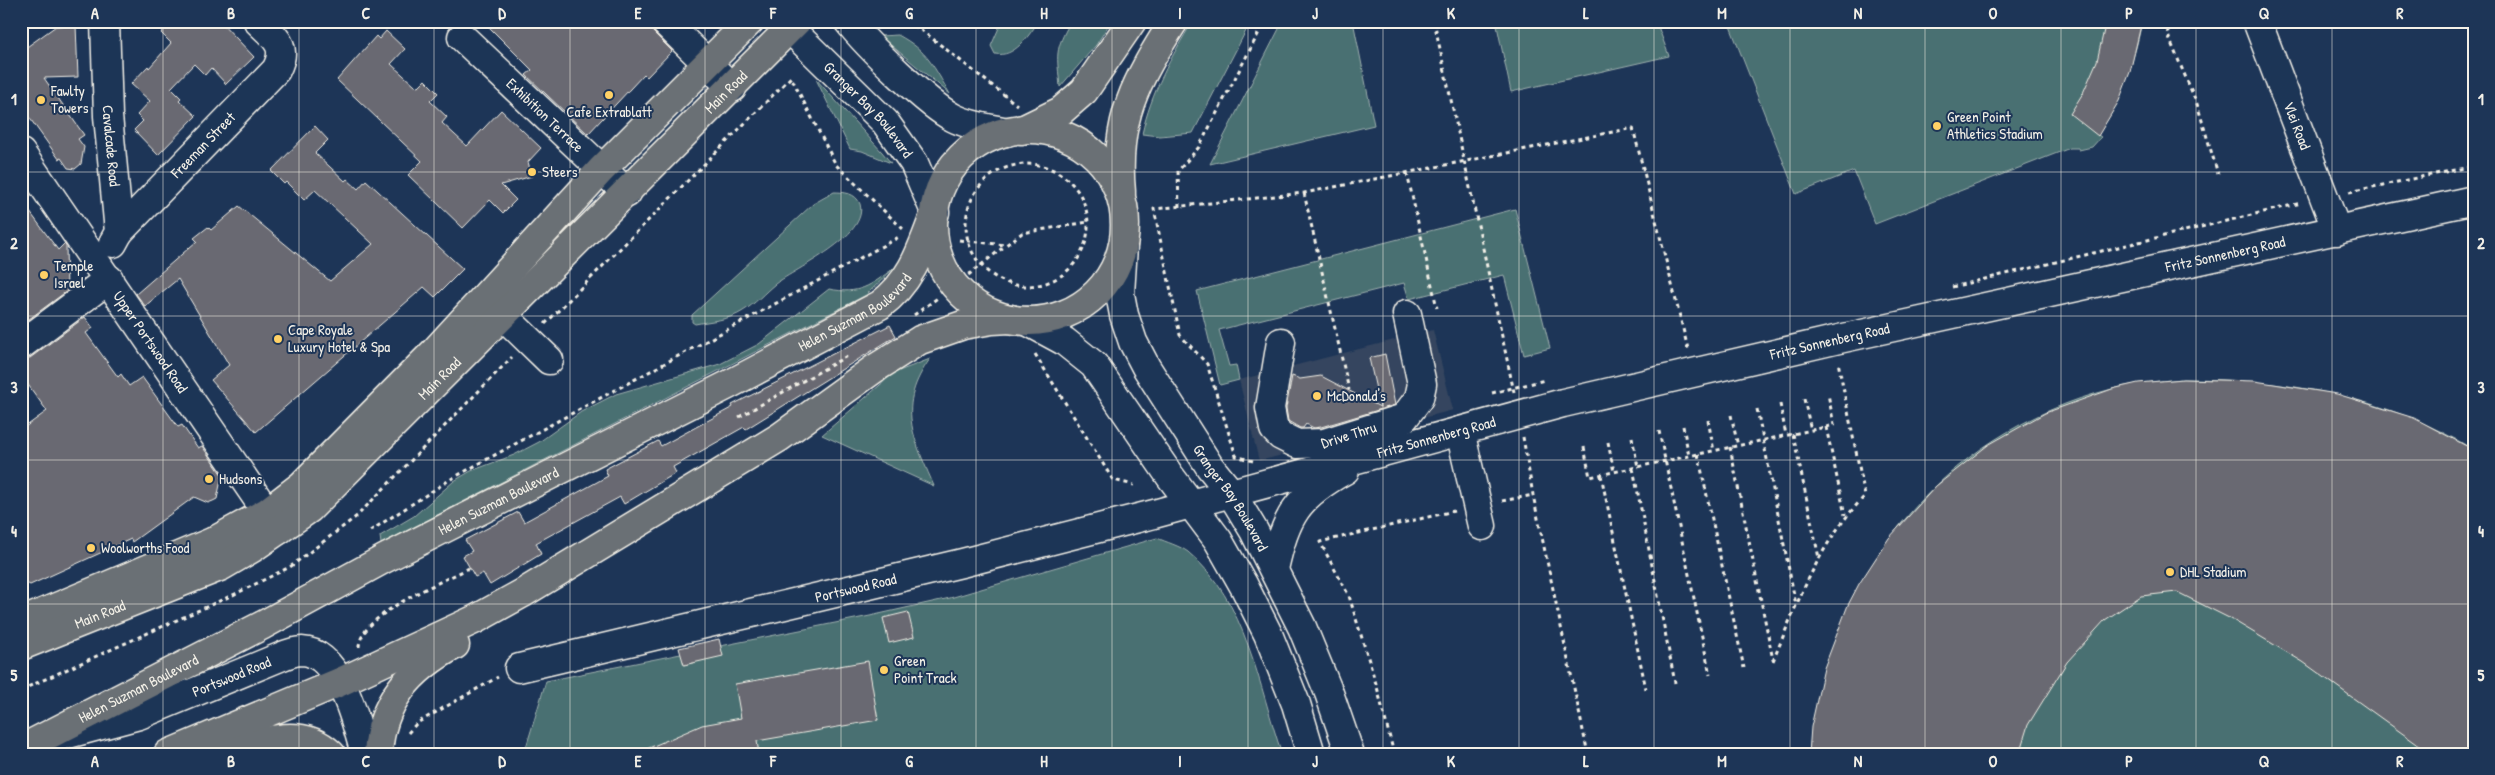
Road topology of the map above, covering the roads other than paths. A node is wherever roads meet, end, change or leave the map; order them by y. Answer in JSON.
{"nodes":[{"id":1,"x":105,"y":21,"type":"edge"},
{"id":2,"x":258,"y":21,"type":"edge"},
{"id":3,"x":664,"y":21,"type":"edge"},
{"id":4,"x":750,"y":21,"type":"edge"},
{"id":5,"x":848,"y":21,"type":"edge"},
{"id":6,"x":1132,"y":21,"type":"edge"},
{"id":7,"x":1174,"y":21,"type":"edge"},
{"id":8,"x":2257,"y":21,"type":"edge"},
{"id":9,"x":789,"y":24,"type":"edge"},
{"id":10,"x":462,"y":37,"type":"dead end"},
{"id":11,"x":707,"y":64,"type":"junction"},
{"id":12,"x":732,"y":88,"type":"junction"},
{"id":13,"x":1015,"y":122,"type":"junction"},
{"id":14,"x":21,"y":153,"type":"edge"},
{"id":15,"x":601,"y":170,"type":"junction"},
{"id":16,"x":627,"y":193,"type":"junction"},
{"id":17,"x":2474,"y":200,"type":"edge"},
{"id":18,"x":1122,"y":201,"type":"junction"},
{"id":19,"x":934,"y":214,"type":"junction"},
{"id":20,"x":2337,"y":231,"type":"junction"},
{"id":21,"x":119,"y":232,"type":"junction"},
{"id":22,"x":1123,"y":246,"type":"junction"},
{"id":23,"x":105,"y":273,"type":"junction"},
{"id":24,"x":484,"y":296,"type":"junction"},
{"id":25,"x":1407,"y":314,"type":"dead end"},
{"id":26,"x":503,"y":316,"type":"junction"},
{"id":27,"x":1018,"y":320,"type":"junction"},
{"id":28,"x":1281,"y":342,"type":"dead end"},
{"id":29,"x":21,"y":345,"type":"edge"},
{"id":30,"x":443,"y":359,"type":"junction"},
{"id":31,"x":550,"y":360,"type":"dead end"},
{"id":32,"x":1460,"y":431,"type":"junction"},
{"id":33,"x":1374,"y":454,"type":"junction"},
{"id":34,"x":1232,"y":493,"type":"junction"},
{"id":35,"x":1192,"y":504,"type":"junction"},
{"id":36,"x":1480,"y":516,"type":"road end"},
{"id":37,"x":273,"y":521,"type":"junction"},
{"id":38,"x":1274,"y":569,"type":"junction"},
{"id":39,"x":523,"y":593,"type":"junction"},
{"id":40,"x":25,"y":628,"type":"edge"},
{"id":41,"x":519,"y":668,"type":"road end"},
{"id":42,"x":340,"y":682,"type":"junction"},
{"id":43,"x":30,"y":745,"type":"edge"},
{"id":44,"x":168,"y":754,"type":"edge"},
{"id":45,"x":227,"y":754,"type":"edge"},
{"id":46,"x":331,"y":754,"type":"edge"},
{"id":47,"x":365,"y":754,"type":"edge"},
{"id":48,"x":378,"y":754,"type":"edge"},
{"id":49,"x":1311,"y":754,"type":"edge"},
{"id":50,"x":1350,"y":754,"type":"edge"}],
"edges":[{"from":1,"to":21,"type":"street","name":"Cavalcade Road"},
{"from":2,"to":21,"type":"street","name":"Freeman Street"},
{"from":3,"to":11,"type":"street"},
{"from":4,"to":11,"type":"main road","name":"Main Road"},
{"from":5,"to":13,"type":"street"},
{"from":6,"to":13,"type":"main road","name":"Helen Suzman Boulevard"},
{"from":7,"to":18,"type":"main road","name":"Helen Suzman Boulevard"},
{"from":8,"to":20,"type":"street","name":"Vlei Road"},
{"from":9,"to":12,"type":"main road","name":"Main Road"},
{"from":9,"to":19,"type":"street","name":"Granger Bay Boulevard"},
{"from":10,"to":15,"type":"street","name":"Exhibition Terrace"},
{"from":11,"to":12,"type":"street"},
{"from":11,"to":15,"type":"main road","name":"Main Road"},
{"from":12,"to":16,"type":"main road","name":"Main Road"},
{"from":13,"to":18,"type":"main road","name":"Helen Suzman Boulevard"},
{"from":13,"to":19,"type":"main road","name":"Helen Suzman Boulevard"},
{"from":14,"to":23,"type":"street","name":"Upper Portswood Road"},
{"from":15,"to":16,"type":"street","name":"Exhibition Terrace"},
{"from":15,"to":24,"type":"main road","name":"Main Road"},
{"from":16,"to":26,"type":"main road","name":"Main Road"},
{"from":17,"to":20,"type":"street","name":"Fritz Sonnenberg Road"},
{"from":18,"to":22,"type":"main road","name":"Helen Suzman Boulevard"},
{"from":19,"to":27,"type":"main road","name":"Helen Suzman Boulevard"},
{"from":19,"to":43,"type":"main road","name":"Helen Suzman Boulevard"},
{"from":20,"to":32,"type":"street","name":"Fritz Sonnenberg Road"},
{"from":21,"to":23,"type":"street"},
{"from":22,"to":27,"type":"main road","name":"Helen Suzman Boulevard"},
{"from":22,"to":34,"type":"street","name":"Granger Bay Boulevard"},
{"from":23,"to":29,"type":"street"},
{"from":23,"to":37,"type":"street","name":"Upper Portswood Road"},
{"from":24,"to":26,"type":"street"},
{"from":24,"to":30,"type":"main road","name":"Main Road"},
{"from":25,"to":28,"type":"street","name":"Drive Thru"},
{"from":26,"to":30,"type":"main road","name":"Main Road"},
{"from":26,"to":31,"type":"street"},
{"from":27,"to":35,"type":"street"},
{"from":27,"to":39,"type":"main road","name":"Helen Suzman Boulevard"},
{"from":30,"to":37,"type":"main road","name":"Main Road"},
{"from":32,"to":33,"type":"street","name":"Fritz Sonnenberg Road"},
{"from":32,"to":36,"type":"street"},
{"from":33,"to":34,"type":"street","name":"Fritz Sonnenberg Road"},
{"from":33,"to":38,"type":"street"},
{"from":34,"to":35,"type":"street","name":"Fritz Sonnenberg Road"},
{"from":34,"to":38,"type":"street","name":"Granger Bay Boulevard"},
{"from":35,"to":41,"type":"street","name":"Portswood Road"},
{"from":35,"to":49,"type":"street"},
{"from":37,"to":40,"type":"main road","name":"Main Road"},
{"from":38,"to":50,"type":"street","name":"Granger Bay Boulevard"},
{"from":39,"to":42,"type":"main road","name":"Helen Suzman Boulevard"},
{"from":39,"to":48,"type":"main road"},
{"from":42,"to":43,"type":"street","name":"Portswood Road"},
{"from":42,"to":44,"type":"main road","name":"Helen Suzman Boulevard"},
{"from":42,"to":47,"type":"street","name":"Portswood Road"},
{"from":45,"to":46,"type":"main road"}]}
